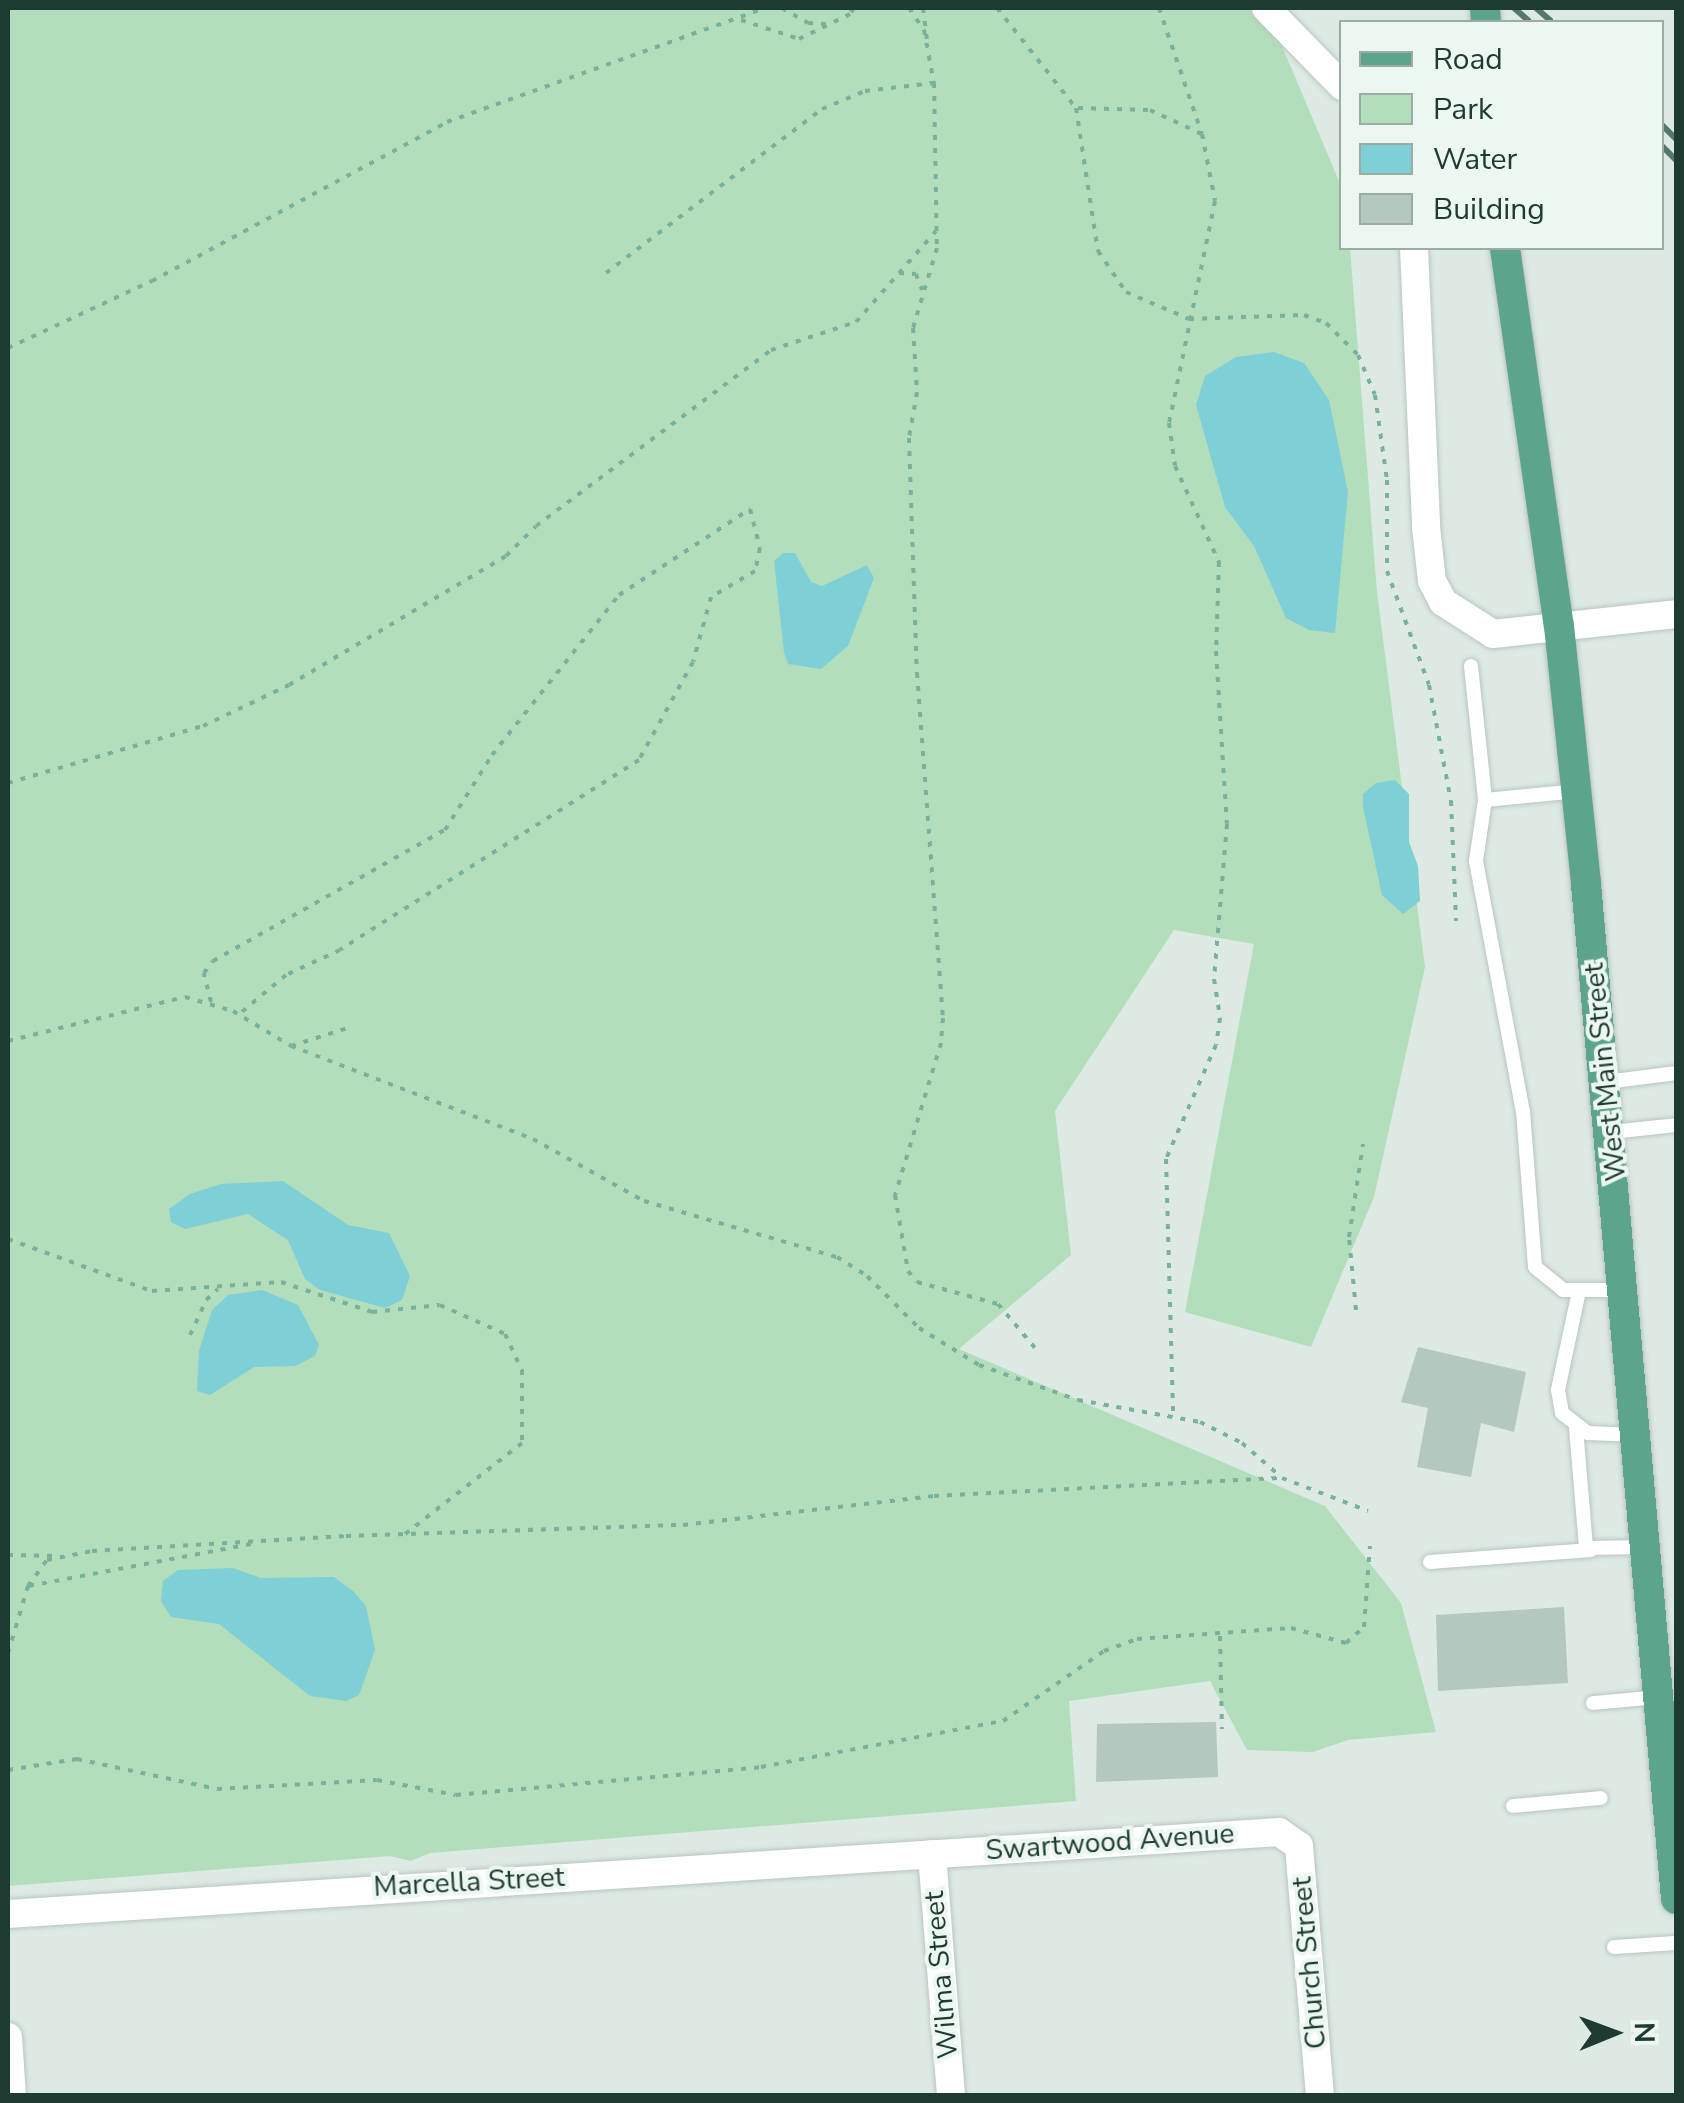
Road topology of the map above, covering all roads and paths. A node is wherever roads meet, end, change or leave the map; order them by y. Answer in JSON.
{"nodes":[{"id":1,"x":766,"y":8,"type":"edge"},
{"id":2,"x":782,"y":8,"type":"edge"},
{"id":3,"x":849,"y":8,"type":"edge"},
{"id":4,"x":909,"y":8,"type":"edge"},
{"id":5,"x":923,"y":8,"type":"edge"},
{"id":6,"x":997,"y":8,"type":"edge"},
{"id":7,"x":1159,"y":8,"type":"edge"},
{"id":8,"x":1266,"y":8,"type":"edge"},
{"id":9,"x":740,"y":20,"type":"junction"},
{"id":10,"x":830,"y":24,"type":"junction"},
{"id":11,"x":927,"y":42,"type":"junction"},
{"id":12,"x":934,"y":83,"type":"junction"},
{"id":13,"x":1339,"y":83,"type":"edge"},
{"id":14,"x":1076,"y":108,"type":"junction"},
{"id":15,"x":1202,"y":134,"type":"junction"},
{"id":16,"x":937,"y":230,"type":"junction"},
{"id":17,"x":1414,"y":250,"type":"edge"},
{"id":18,"x":1505,"y":250,"type":"edge"},
{"id":19,"x":898,"y":272,"type":"junction"},
{"id":20,"x":606,"y":273,"type":"dead end"},
{"id":21,"x":922,"y":294,"type":"junction"},
{"id":22,"x":1189,"y":319,"type":"junction"},
{"id":23,"x":8,"y":348,"type":"edge"},
{"id":24,"x":1676,"y":614,"type":"edge"},
{"id":25,"x":1558,"y":626,"type":"junction"},
{"id":26,"x":1471,"y":666,"type":"dead end"},
{"id":27,"x":8,"y":782,"type":"edge"},
{"id":28,"x":1576,"y":791,"type":"junction"},
{"id":29,"x":1485,"y":800,"type":"junction"},
{"id":30,"x":1456,"y":921,"type":"dead end"},
{"id":31,"x":211,"y":1002,"type":"junction"},
{"id":32,"x":238,"y":1015,"type":"junction"},
{"id":33,"x":348,"y":1028,"type":"dead end"},
{"id":34,"x":8,"y":1040,"type":"edge"},
{"id":35,"x":291,"y":1046,"type":"junction"},
{"id":36,"x":1676,"y":1073,"type":"edge"},
{"id":37,"x":1606,"y":1082,"type":"junction"},
{"id":38,"x":1676,"y":1125,"type":"edge"},
{"id":39,"x":1611,"y":1132,"type":"junction"},
{"id":40,"x":1363,"y":1144,"type":"dead end"},
{"id":41,"x":8,"y":1239,"type":"edge"},
{"id":42,"x":222,"y":1286,"type":"junction"},
{"id":43,"x":1578,"y":1290,"type":"junction"},
{"id":44,"x":1626,"y":1290,"type":"junction"},
{"id":45,"x":1356,"y":1310,"type":"dead end"},
{"id":46,"x":190,"y":1335,"type":"dead end"},
{"id":47,"x":1035,"y":1348,"type":"dead end"},
{"id":48,"x":1174,"y":1417,"type":"junction"},
{"id":49,"x":1576,"y":1428,"type":"junction"},
{"id":50,"x":1638,"y":1434,"type":"junction"},
{"id":51,"x":1282,"y":1478,"type":"junction"},
{"id":52,"x":1368,"y":1511,"type":"dead end"},
{"id":53,"x":404,"y":1535,"type":"junction"},
{"id":54,"x":251,"y":1544,"type":"junction"},
{"id":55,"x":1370,"y":1546,"type":"dead end"},
{"id":56,"x":1646,"y":1547,"type":"junction"},
{"id":57,"x":1591,"y":1550,"type":"junction"},
{"id":58,"x":8,"y":1556,"type":"edge"},
{"id":59,"x":66,"y":1556,"type":"junction"},
{"id":60,"x":1430,"y":1562,"type":"dead end"},
{"id":61,"x":28,"y":1586,"type":"junction"},
{"id":62,"x":1220,"y":1636,"type":"junction"},
{"id":63,"x":8,"y":1653,"type":"edge"},
{"id":64,"x":1660,"y":1697,"type":"junction"},
{"id":65,"x":1593,"y":1703,"type":"dead end"},
{"id":66,"x":1222,"y":1729,"type":"dead end"},
{"id":67,"x":8,"y":1770,"type":"edge"},
{"id":68,"x":1601,"y":1798,"type":"dead end"},
{"id":69,"x":1513,"y":1806,"type":"dead end"},
{"id":70,"x":1288,"y":1836,"type":"joint"},
{"id":71,"x":932,"y":1854,"type":"junction"},
{"id":72,"x":1676,"y":1899,"type":"edge"},
{"id":73,"x":8,"y":1914,"type":"edge"},
{"id":74,"x":1676,"y":1943,"type":"edge"},
{"id":75,"x":1614,"y":1947,"type":"dead end"},
{"id":76,"x":8,"y":2037,"type":"edge"},
{"id":77,"x":12,"y":2096,"type":"edge"},
{"id":78,"x":951,"y":2096,"type":"edge"},
{"id":79,"x":1320,"y":2096,"type":"edge"}],
"edges":[{"from":1,"to":9,"type":"path"},
{"from":2,"to":10,"type":"path"},
{"from":3,"to":10,"type":"path"},
{"from":4,"to":11,"type":"path"},
{"from":5,"to":11,"type":"path"},
{"from":6,"to":14,"type":"path"},
{"from":7,"to":15,"type":"path"},
{"from":8,"to":13,"type":"street"},
{"from":9,"to":10,"type":"path"},
{"from":9,"to":23,"type":"path"},
{"from":11,"to":12,"type":"path"},
{"from":12,"to":16,"type":"path"},
{"from":12,"to":20,"type":"path"},
{"from":14,"to":15,"type":"path"},
{"from":14,"to":22,"type":"path"},
{"from":15,"to":22,"type":"path"},
{"from":16,"to":19,"type":"path"},
{"from":16,"to":21,"type":"path"},
{"from":17,"to":25,"type":"street"},
{"from":18,"to":25,"type":"main road","name":"West Main Street"},
{"from":19,"to":21,"type":"path"},
{"from":19,"to":27,"type":"path"},
{"from":21,"to":47,"type":"path"},
{"from":22,"to":30,"type":"path"},
{"from":22,"to":48,"type":"path"},
{"from":24,"to":25,"type":"street"},
{"from":25,"to":28,"type":"main road","name":"West Main Street"},
{"from":26,"to":29,"type":"lane"},
{"from":28,"to":29,"type":"lane"},
{"from":28,"to":37,"type":"main road","name":"West Main Street"},
{"from":29,"to":43,"type":"lane"},
{"from":31,"to":32,"type":"path"},
{"from":31,"to":32,"type":"path"},
{"from":31,"to":34,"type":"path"},
{"from":32,"to":35,"type":"path"},
{"from":33,"to":35,"type":"path"},
{"from":35,"to":48,"type":"path"},
{"from":36,"to":37,"type":"lane"},
{"from":37,"to":39,"type":"main road","name":"West Main Street"},
{"from":38,"to":39,"type":"lane"},
{"from":39,"to":44,"type":"main road","name":"West Main Street"},
{"from":40,"to":45,"type":"path"},
{"from":41,"to":42,"type":"path"},
{"from":42,"to":46,"type":"path"},
{"from":42,"to":53,"type":"path"},
{"from":43,"to":44,"type":"lane"},
{"from":43,"to":49,"type":"lane"},
{"from":44,"to":50,"type":"main road","name":"West Main Street"},
{"from":48,"to":51,"type":"path"},
{"from":49,"to":50,"type":"lane"},
{"from":49,"to":57,"type":"lane"},
{"from":50,"to":56,"type":"main road","name":"West Main Street"},
{"from":51,"to":52,"type":"path"},
{"from":51,"to":53,"type":"path"},
{"from":53,"to":54,"type":"path"},
{"from":54,"to":59,"type":"path"},
{"from":54,"to":61,"type":"path"},
{"from":55,"to":62,"type":"path"},
{"from":56,"to":57,"type":"lane"},
{"from":56,"to":64,"type":"main road","name":"West Main Street"},
{"from":57,"to":60,"type":"lane"},
{"from":58,"to":59,"type":"path"},
{"from":59,"to":61,"type":"path"},
{"from":61,"to":63,"type":"path"},
{"from":62,"to":66,"type":"path"},
{"from":62,"to":67,"type":"path"},
{"from":64,"to":65,"type":"lane"},
{"from":64,"to":72,"type":"main road","name":"West Main Street"},
{"from":68,"to":69,"type":"lane"},
{"from":70,"to":71,"type":"street","name":"Swartwood Avenue"},
{"from":70,"to":79,"type":"street","name":"Church Street"},
{"from":71,"to":73,"type":"street","name":"Marcella Street"},
{"from":71,"to":78,"type":"street","name":"Wilma Street"},
{"from":74,"to":75,"type":"lane"},
{"from":76,"to":77,"type":"street"}]}
